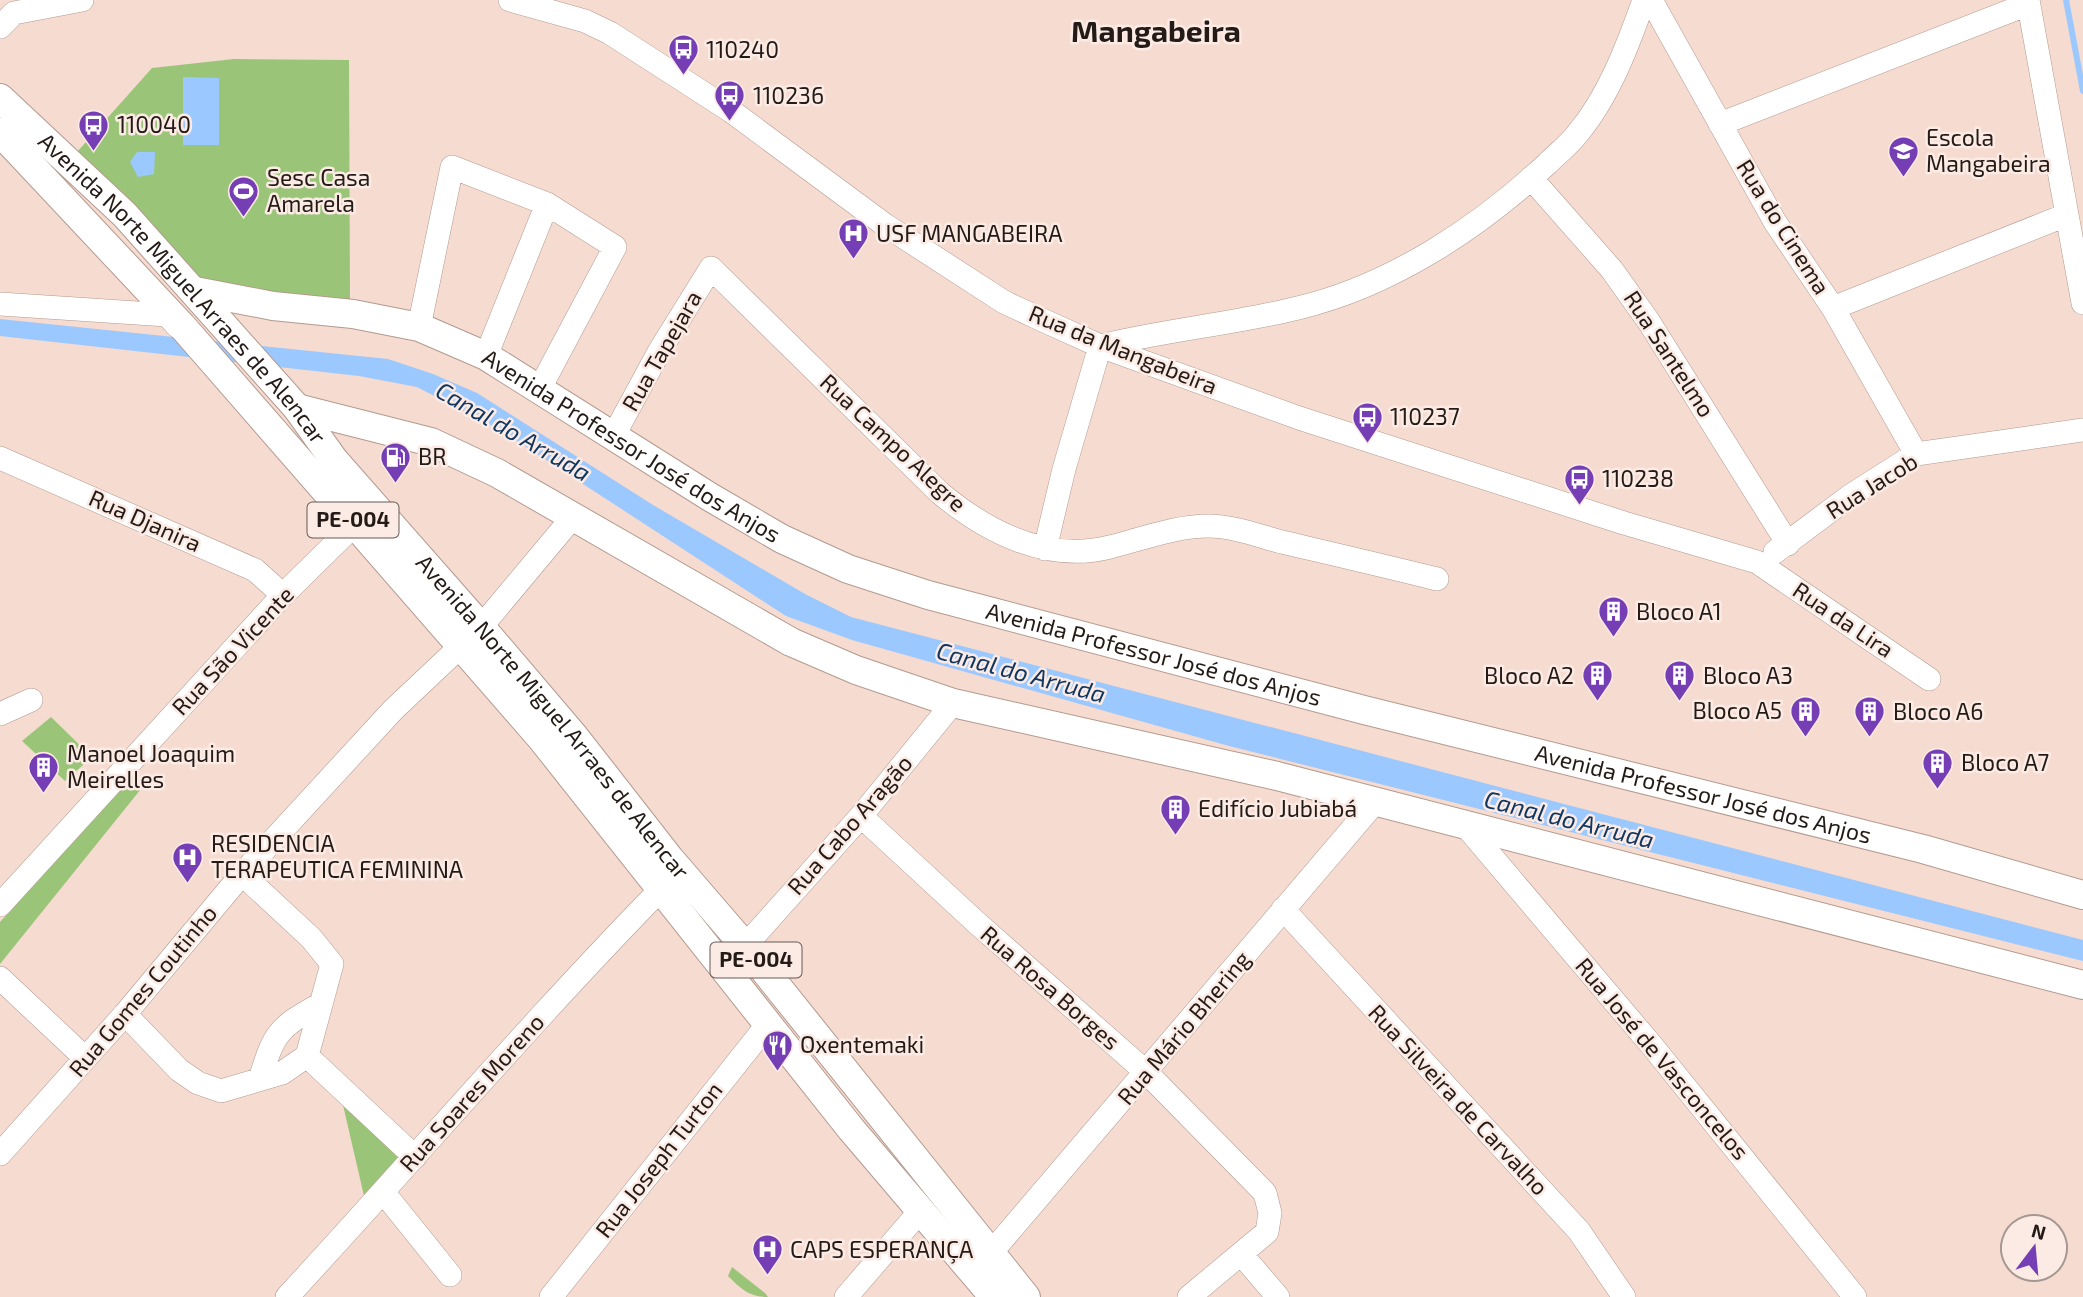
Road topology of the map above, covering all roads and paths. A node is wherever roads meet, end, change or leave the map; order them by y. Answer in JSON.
{"nodes":[{"id":1,"x":77,"y":0,"type":"edge"},
{"id":2,"x":510,"y":0,"type":"edge"},
{"id":3,"x":1644,"y":0,"type":"edge"},
{"id":4,"x":1651,"y":0,"type":"edge"},
{"id":5,"x":2028,"y":2,"type":"edge"},
{"id":6,"x":9,"y":13,"type":"edge"},
{"id":7,"x":0,"y":98,"type":"edge"},
{"id":8,"x":1720,"y":124,"type":"junction"},
{"id":9,"x":0,"y":132,"type":"edge"},
{"id":10,"x":1531,"y":178,"type":"junction"},
{"id":11,"x":547,"y":204,"type":"junction"},
{"id":12,"x":2066,"y":215,"type":"junction"},
{"id":13,"x":157,"y":251,"type":"junction"},
{"id":14,"x":711,"y":268,"type":"joint"},
{"id":15,"x":149,"y":290,"type":"junction"},
{"id":16,"x":195,"y":291,"type":"junction"},
{"id":17,"x":2083,"y":303,"type":"edge"},
{"id":18,"x":0,"y":304,"type":"edge"},
{"id":19,"x":272,"y":306,"type":"junction"},
{"id":20,"x":1833,"y":308,"type":"junction"},
{"id":21,"x":129,"y":312,"type":"junction"},
{"id":22,"x":174,"y":320,"type":"junction"},
{"id":23,"x":419,"y":327,"type":"junction"},
{"id":24,"x":1100,"y":346,"type":"junction"},
{"id":25,"x":486,"y":356,"type":"junction"},
{"id":26,"x":540,"y":388,"type":"junction"},
{"id":27,"x":244,"y":397,"type":"junction"},
{"id":28,"x":302,"y":409,"type":"junction"},
{"id":29,"x":366,"y":424,"type":"junction"},
{"id":30,"x":2083,"y":430,"type":"edge"},
{"id":31,"x":614,"y":435,"type":"junction"},
{"id":32,"x":1916,"y":454,"type":"junction"},
{"id":33,"x":0,"y":458,"type":"edge"},
{"id":34,"x":334,"y":460,"type":"junction"},
{"id":35,"x":572,"y":518,"type":"junction"},
{"id":36,"x":356,"y":523,"type":"junction"},
{"id":37,"x":1788,"y":544,"type":"junction"},
{"id":38,"x":1045,"y":549,"type":"junction"},
{"id":39,"x":1757,"y":562,"type":"junction"},
{"id":40,"x":1437,"y":579,"type":"dead end"},
{"id":41,"x":283,"y":595,"type":"junction"},
{"id":42,"x":481,"y":627,"type":"junction"},
{"id":43,"x":460,"y":645,"type":"junction"},
{"id":44,"x":1928,"y":679,"type":"dead end"},
{"id":45,"x":31,"y":700,"type":"dead end"},
{"id":46,"x":953,"y":703,"type":"junction"},
{"id":47,"x":0,"y":714,"type":"edge"},
{"id":48,"x":1376,"y":801,"type":"junction"},
{"id":49,"x":861,"y":816,"type":"junction"},
{"id":50,"x":1465,"y":825,"type":"junction"},
{"id":51,"x":242,"y":874,"type":"junction"},
{"id":52,"x":660,"y":890,"type":"junction"},
{"id":53,"x":2083,"y":895,"type":"edge"},
{"id":54,"x":0,"y":905,"type":"edge"},
{"id":55,"x":1283,"y":909,"type":"junction"},
{"id":56,"x":745,"y":946,"type":"junction"},
{"id":57,"x":0,"y":978,"type":"edge"},
{"id":58,"x":2083,"y":985,"type":"edge"},
{"id":59,"x":319,"y":1005,"type":"junction"},
{"id":60,"x":125,"y":1014,"type":"junction"},
{"id":61,"x":768,"y":1024,"type":"junction"},
{"id":62,"x":307,"y":1056,"type":"junction"},
{"id":63,"x":85,"y":1058,"type":"junction"},
{"id":64,"x":1146,"y":1072,"type":"junction"},
{"id":65,"x":260,"y":1079,"type":"junction"},
{"id":66,"x":0,"y":1154,"type":"edge"},
{"id":67,"x":415,"y":1157,"type":"junction"},
{"id":68,"x":384,"y":1193,"type":"junction"},
{"id":69,"x":921,"y":1210,"type":"junction"},
{"id":70,"x":990,"y":1254,"type":"junction"},
{"id":71,"x":1242,"y":1255,"type":"junction"},
{"id":72,"x":450,"y":1275,"type":"dead end"},
{"id":73,"x":287,"y":1297,"type":"edge"},
{"id":74,"x":551,"y":1297,"type":"edge"},
{"id":75,"x":846,"y":1297,"type":"edge"},
{"id":76,"x":994,"y":1297,"type":"edge"},
{"id":77,"x":1026,"y":1297,"type":"edge"},
{"id":78,"x":1189,"y":1297,"type":"edge"},
{"id":79,"x":1278,"y":1297,"type":"edge"},
{"id":80,"x":1624,"y":1297,"type":"edge"},
{"id":81,"x":1855,"y":1297,"type":"edge"}],
"edges":[{"from":1,"to":6,"type":"street"},
{"from":2,"to":24,"type":"street","name":"Rua da Mangabeira"},
{"from":3,"to":10,"type":"street"},
{"from":4,"to":8,"type":"street","name":"Rua do Cinema"},
{"from":5,"to":8,"type":"street"},
{"from":5,"to":12,"type":"street"},
{"from":7,"to":13,"type":"main road","name":"Avenida Norte Miguel Arraes de Alencar","number":"PE-004"},
{"from":8,"to":20,"type":"street","name":"Rua do Cinema"},
{"from":9,"to":15,"type":"main road","name":"Avenida Norte Miguel Arraes de Alencar","number":"PE-004"},
{"from":10,"to":24,"type":"street"},
{"from":10,"to":37,"type":"street","name":"Rua Santelmo"},
{"from":11,"to":23,"type":"street"},
{"from":11,"to":25,"type":"street"},
{"from":11,"to":26,"type":"street"},
{"from":12,"to":17,"type":"street"},
{"from":12,"to":20,"type":"street"},
{"from":13,"to":15,"type":"street"},
{"from":13,"to":16,"type":"main road","name":"Avenida Norte Miguel Arraes de Alencar","number":"PE-004"},
{"from":14,"to":31,"type":"street","name":"Rua Tapejara"},
{"from":14,"to":38,"type":"street","name":"Rua Campo Alegre"},
{"from":15,"to":21,"type":"street"},
{"from":15,"to":22,"type":"main road","name":"Avenida Norte Miguel Arraes de Alencar","number":"PE-004"},
{"from":16,"to":19,"type":"main road","name":"Avenida Professor José dos Anjos"},
{"from":16,"to":28,"type":"main road","name":"Avenida Norte Miguel Arraes de Alencar","number":"PE-004"},
{"from":18,"to":21,"type":"street"},
{"from":19,"to":23,"type":"main road","name":"Avenida Professor José dos Anjos"},
{"from":19,"to":28,"type":"main road"},
{"from":20,"to":32,"type":"street","name":"Rua do Cinema"},
{"from":21,"to":22,"type":"street"},
{"from":22,"to":27,"type":"main road","name":"Avenida Norte Miguel Arraes de Alencar","number":"PE-004"},
{"from":23,"to":25,"type":"main road","name":"Avenida Professor José dos Anjos"},
{"from":24,"to":38,"type":"street"},
{"from":24,"to":39,"type":"street","name":"Rua da Mangabeira"},
{"from":25,"to":26,"type":"main road","name":"Avenida Professor José dos Anjos"},
{"from":26,"to":31,"type":"main road","name":"Avenida Professor José dos Anjos"},
{"from":27,"to":28,"type":"street"},
{"from":27,"to":36,"type":"main road","name":"Avenida Norte Miguel Arraes de Alencar","number":"PE-004"},
{"from":28,"to":29,"type":"main road"},
{"from":28,"to":34,"type":"main road","name":"Avenida Norte Miguel Arraes de Alencar","number":"PE-004"},
{"from":29,"to":34,"type":"main road"},
{"from":29,"to":35,"type":"main road"},
{"from":30,"to":32,"type":"street","name":"Rua Jacob"},
{"from":31,"to":53,"type":"main road","name":"Avenida Professor José dos Anjos"},
{"from":32,"to":37,"type":"street","name":"Rua Jacob"},
{"from":33,"to":41,"type":"street","name":"Rua Djanira"},
{"from":34,"to":42,"type":"main road","name":"Avenida Norte Miguel Arraes de Alencar","number":"PE-004"},
{"from":35,"to":42,"type":"street","name":"Rua Gomes Coutinho"},
{"from":35,"to":46,"type":"main road"},
{"from":36,"to":41,"type":"street","name":"Rua São Vicente"},
{"from":36,"to":43,"type":"main road","name":"Avenida Norte Miguel Arraes de Alencar","number":"PE-004"},
{"from":37,"to":39,"type":"street","name":"Rua Jacob"},
{"from":38,"to":40,"type":"street","name":"Rua Campo Alegre"},
{"from":39,"to":44,"type":"street","name":"Rua da Lira"},
{"from":41,"to":54,"type":"street","name":"Rua São Vicente"},
{"from":42,"to":43,"type":"street","name":"Rua Gomes Coutinho"},
{"from":42,"to":56,"type":"main road","name":"Avenida Norte Miguel Arraes de Alencar","number":"PE-004"},
{"from":43,"to":51,"type":"street","name":"Rua Gomes Coutinho"},
{"from":43,"to":52,"type":"main road","name":"Avenida Norte Miguel Arraes de Alencar","number":"PE-004"},
{"from":45,"to":47,"type":"street"},
{"from":46,"to":48,"type":"main road"},
{"from":46,"to":49,"type":"street","name":"Rua Cabo Aragão"},
{"from":48,"to":50,"type":"main road"},
{"from":48,"to":55,"type":"street","name":"Rua Mário Bhering"},
{"from":49,"to":56,"type":"street","name":"Rua Cabo Aragão"},
{"from":49,"to":64,"type":"street","name":"Rua Rosa Borges"},
{"from":50,"to":58,"type":"main road"},
{"from":50,"to":81,"type":"street","name":"Rua José de Vasconcelos"},
{"from":51,"to":59,"type":"street"},
{"from":51,"to":60,"type":"street","name":"Rua Gomes Coutinho"},
{"from":52,"to":61,"type":"main road","name":"Avenida Norte Miguel Arraes de Alencar","number":"PE-004"},
{"from":52,"to":67,"type":"street","name":"Rua Soares Moreno"},
{"from":55,"to":64,"type":"street","name":"Rua Mário Bhering"},
{"from":55,"to":80,"type":"street","name":"Rua Silveira de Carvalho"},
{"from":56,"to":70,"type":"main road","name":"Avenida Norte Miguel Arraes de Alencar","number":"PE-004"},
{"from":57,"to":63,"type":"street"},
{"from":59,"to":62,"type":"street"},
{"from":59,"to":65,"type":"street"},
{"from":60,"to":63,"type":"street","name":"Rua Gomes Coutinho"},
{"from":60,"to":65,"type":"street"},
{"from":61,"to":69,"type":"main road","name":"Avenida Norte Miguel Arraes de Alencar","number":"PE-004"},
{"from":61,"to":74,"type":"street","name":"Rua Joseph Turton"},
{"from":62,"to":65,"type":"street"},
{"from":62,"to":67,"type":"street"},
{"from":63,"to":66,"type":"street","name":"Rua Gomes Coutinho"},
{"from":64,"to":70,"type":"street","name":"Rua Mário Bhering"},
{"from":64,"to":71,"type":"street","name":"Rua Rosa Borges"},
{"from":67,"to":68,"type":"street","name":"Rua Soares Moreno"},
{"from":68,"to":72,"type":"street"},
{"from":68,"to":73,"type":"street","name":"Rua Soares Moreno"},
{"from":69,"to":75,"type":"street"},
{"from":69,"to":76,"type":"main road","name":"Avenida Norte Miguel Arraes de Alencar","number":"PE-004"},
{"from":70,"to":77,"type":"main road","name":"Avenida Norte Miguel Arraes de Alencar","number":"PE-004"},
{"from":71,"to":78,"type":"street"},
{"from":71,"to":79,"type":"street"}]}
